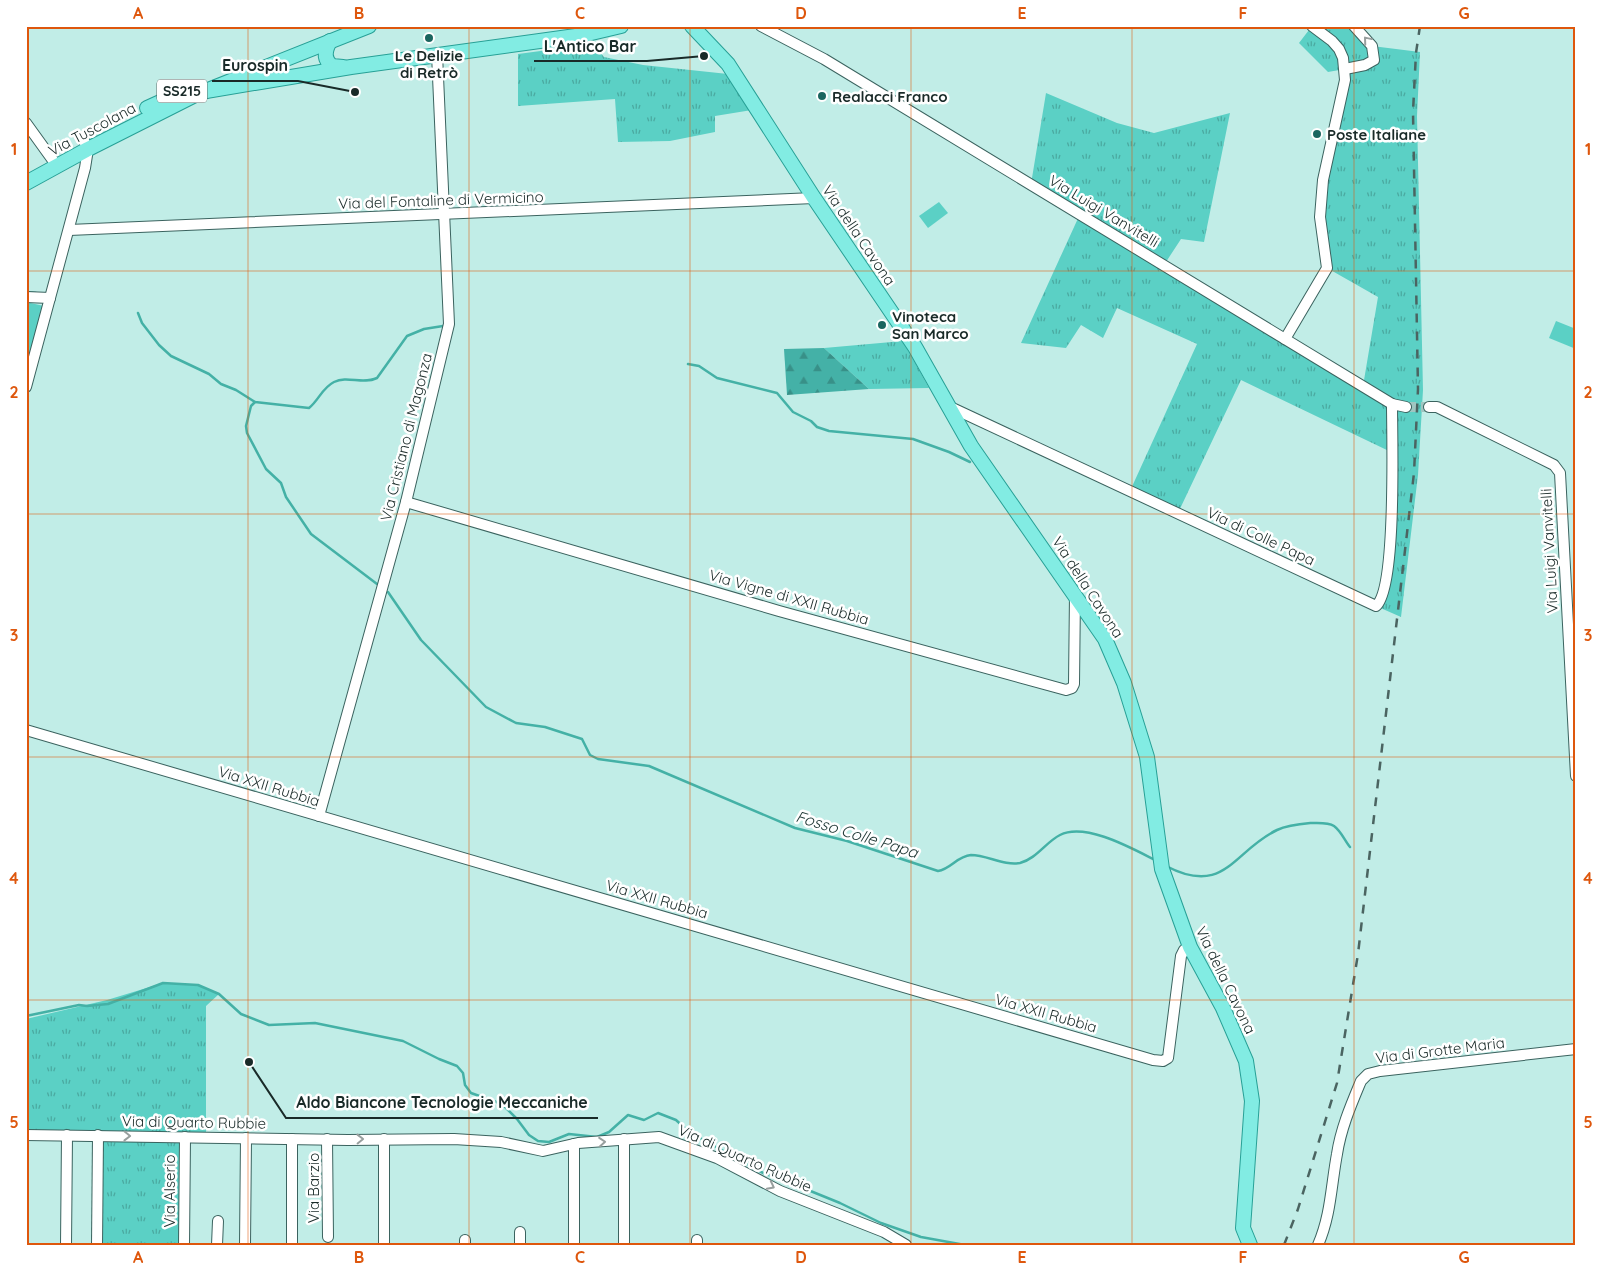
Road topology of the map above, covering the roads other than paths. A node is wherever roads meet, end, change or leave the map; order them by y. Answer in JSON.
{"nodes":[{"id":1,"x":345,"y":26,"type":"edge"},
{"id":2,"x":369,"y":26,"type":"edge"},
{"id":3,"x":608,"y":26,"type":"edge"},
{"id":4,"x":621,"y":26,"type":"edge"},
{"id":5,"x":692,"y":26,"type":"edge"},
{"id":6,"x":761,"y":26,"type":"edge"},
{"id":7,"x":1312,"y":26,"type":"edge"},
{"id":8,"x":1354,"y":26,"type":"edge"},
{"id":9,"x":583,"y":35,"type":"junction"},
{"id":10,"x":330,"y":41,"type":"junction"},
{"id":11,"x":437,"y":54,"type":"junction"},
{"id":12,"x":351,"y":67,"type":"junction"},
{"id":13,"x":1345,"y":68,"type":"junction"},
{"id":14,"x":206,"y":91,"type":"junction"},
{"id":15,"x":26,"y":123,"type":"edge"},
{"id":16,"x":86,"y":145,"type":"junction"},
{"id":17,"x":55,"y":162,"type":"junction"},
{"id":18,"x":26,"y":172,"type":"edge"},
{"id":19,"x":26,"y":183,"type":"edge"},
{"id":20,"x":814,"y":198,"type":"junction"},
{"id":21,"x":444,"y":215,"type":"junction"},
{"id":22,"x":69,"y":230,"type":"junction"},
{"id":23,"x":26,"y":297,"type":"edge"},
{"id":24,"x":50,"y":298,"type":"junction"},
{"id":25,"x":1284,"y":339,"type":"junction"},
{"id":26,"x":26,"y":387,"type":"edge"},
{"id":27,"x":1392,"y":404,"type":"junction"},
{"id":28,"x":948,"y":406,"type":"junction"},
{"id":29,"x":1406,"y":407,"type":"tunnel mouth"},
{"id":30,"x":1429,"y":407,"type":"tunnel mouth"},
{"id":31,"x":406,"y":502,"type":"junction"},
{"id":32,"x":1075,"y":594,"type":"junction"},
{"id":33,"x":26,"y":730,"type":"edge"},
{"id":34,"x":1576,"y":776,"type":"edge"},
{"id":35,"x":319,"y":816,"type":"junction"},
{"id":36,"x":1190,"y":947,"type":"junction"},
{"id":37,"x":1576,"y":1049,"type":"edge"},
{"id":38,"x":26,"y":1135,"type":"edge"},
{"id":39,"x":67,"y":1135,"type":"junction"},
{"id":40,"x":98,"y":1135,"type":"junction"},
{"id":41,"x":185,"y":1137,"type":"junction"},
{"id":42,"x":246,"y":1138,"type":"junction"},
{"id":43,"x":292,"y":1138,"type":"junction"},
{"id":44,"x":327,"y":1139,"type":"junction"},
{"id":45,"x":384,"y":1139,"type":"junction"},
{"id":46,"x":624,"y":1139,"type":"junction"},
{"id":47,"x":574,"y":1144,"type":"junction"},
{"id":48,"x":218,"y":1221,"type":"dead end"},
{"id":49,"x":520,"y":1232,"type":"dead end"},
{"id":50,"x":328,"y":1237,"type":"dead end"},
{"id":51,"x":66,"y":1245,"type":"edge"},
{"id":52,"x":97,"y":1245,"type":"edge"},
{"id":53,"x":184,"y":1245,"type":"edge"},
{"id":54,"x":217,"y":1245,"type":"edge"},
{"id":55,"x":245,"y":1245,"type":"edge"},
{"id":56,"x":292,"y":1245,"type":"edge"},
{"id":57,"x":384,"y":1245,"type":"edge"},
{"id":58,"x":520,"y":1245,"type":"edge"},
{"id":59,"x":574,"y":1245,"type":"edge"},
{"id":60,"x":624,"y":1245,"type":"edge"},
{"id":61,"x":906,"y":1245,"type":"edge"},
{"id":62,"x":1250,"y":1245,"type":"edge"},
{"id":63,"x":1318,"y":1245,"type":"edge"}],
"edges":[{"from":1,"to":16,"type":"main road","name":"Via Tuscolana","number":"SS215"},
{"from":2,"to":10,"type":"main road","name":"Via Tuscolana","number":"SS215"},
{"from":3,"to":9,"type":"main road"},
{"from":4,"to":9,"type":"main road"},
{"from":5,"to":20,"type":"main road","name":"Via della Cavona"},
{"from":6,"to":25,"type":"street","name":"Via Luigi Vanvitelli"},
{"from":7,"to":13,"type":"street"},
{"from":13,"to":8,"type":"street","one_way":true},
{"from":9,"to":11,"type":"main road"},
{"from":10,"to":12,"type":"main road"},
{"from":10,"to":14,"type":"main road","name":"Via Tuscolana","number":"SS215"},
{"from":11,"to":12,"type":"main road"},
{"from":11,"to":21,"type":"street","name":"Via Cristiano di Magonza"},
{"from":12,"to":14,"type":"main road"},
{"from":13,"to":25,"type":"street"},
{"from":14,"to":16,"type":"main road","name":"Via Tuscolana","number":"SS215"},
{"from":15,"to":17,"type":"street"},
{"from":16,"to":17,"type":"main road","name":"Via Tuscolana","number":"SS215"},
{"from":16,"to":22,"type":"street"},
{"from":17,"to":18,"type":"main road","name":"Via Tuscolana","number":"SS215"},
{"from":17,"to":19,"type":"main road","name":"Via Tuscolana","number":"SS215"},
{"from":20,"to":21,"type":"street","name":"Via del Fontaline di Vermicino"},
{"from":20,"to":28,"type":"main road","name":"Via della Cavona"},
{"from":21,"to":22,"type":"street","name":"Via del Fontaline di Vermicino"},
{"from":21,"to":31,"type":"street","name":"Via Cristiano di Magonza"},
{"from":22,"to":24,"type":"street"},
{"from":23,"to":24,"type":"street"},
{"from":24,"to":26,"type":"street"},
{"from":25,"to":27,"type":"street","name":"Via Luigi Vanvitelli"},
{"from":27,"to":28,"type":"street","name":"Via di Colle Papa"},
{"from":27,"to":29,"type":"street","name":"Via Luigi Vanvitelli"},
{"from":28,"to":32,"type":"main road","name":"Via della Cavona"},
{"from":30,"to":34,"type":"street","name":"Via Luigi Vanvitelli"},
{"from":31,"to":32,"type":"street","name":"Via Vigne di XXII Rubbia"},
{"from":31,"to":35,"type":"street","name":"Via Cristiano di Magonza"},
{"from":32,"to":36,"type":"main road","name":"Via della Cavona"},
{"from":33,"to":35,"type":"street","name":"Via XXII Rubbia"},
{"from":35,"to":36,"type":"street","name":"Via XXII Rubbia"},
{"from":36,"to":62,"type":"main road","name":"Via della Cavona"},
{"from":37,"to":63,"type":"street","name":"Via di Grotte Maria"},
{"from":38,"to":39,"type":"street","name":"Via di Quarto Rubbie"},
{"from":39,"to":40,"type":"street","name":"Via di Quarto Rubbie"},
{"from":39,"to":51,"type":"street"},
{"from":40,"to":41,"type":"street","name":"Via di Quarto Rubbie","one_way":true},
{"from":40,"to":52,"type":"street"},
{"from":41,"to":42,"type":"street","name":"Via di Quarto Rubbie"},
{"from":41,"to":53,"type":"street","name":"Via Alserio"},
{"from":42,"to":43,"type":"street","name":"Via di Quarto Rubbie"},
{"from":42,"to":55,"type":"street"},
{"from":43,"to":44,"type":"street","name":"Via di Quarto Rubbie"},
{"from":43,"to":56,"type":"street"},
{"from":44,"to":45,"type":"street","name":"Via di Quarto Rubbie","one_way":true},
{"from":44,"to":50,"type":"street","name":"Via Barzio"},
{"from":45,"to":47,"type":"street","name":"Via di Quarto Rubbie"},
{"from":45,"to":57,"type":"street"},
{"from":47,"to":46,"type":"street","name":"Via di Quarto Rubbie","one_way":true},
{"from":46,"to":60,"type":"street"},
{"from":46,"to":61,"type":"street","name":"Via di Quarto Rubbie","one_way":true},
{"from":47,"to":59,"type":"street"},
{"from":48,"to":54,"type":"street"},
{"from":49,"to":58,"type":"street"}]}
